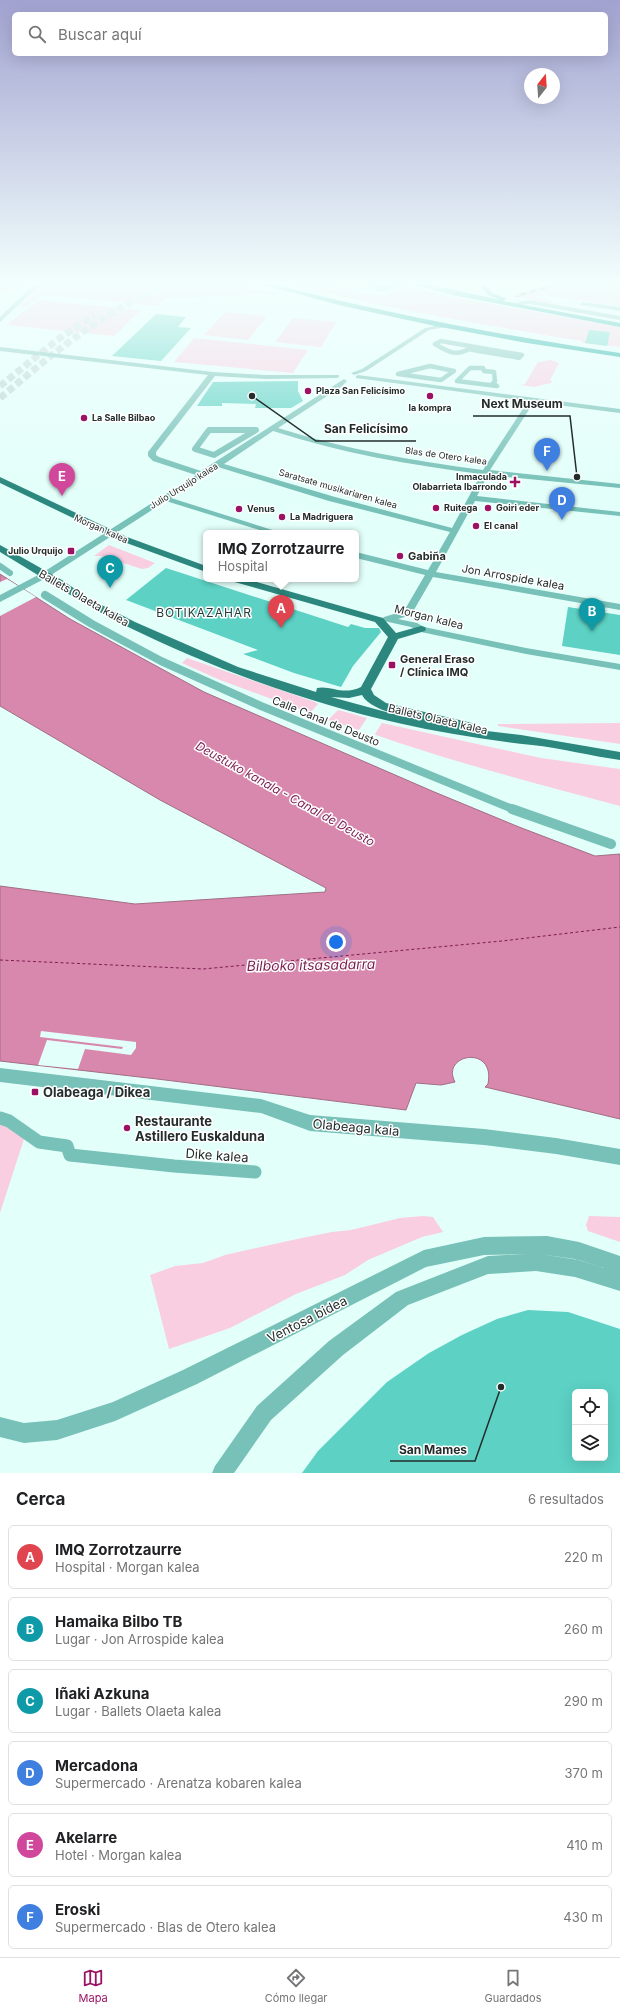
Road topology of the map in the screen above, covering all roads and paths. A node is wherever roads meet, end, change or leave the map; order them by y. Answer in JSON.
{"nodes":[{"id":1,"x":6,"y":350,"type":"edge"},
{"id":2,"x":394,"y":350,"type":"edge"},
{"id":3,"x":445,"y":350,"type":"edge"},
{"id":4,"x":468,"y":350,"type":"edge"},
{"id":5,"x":472,"y":350,"type":"edge"},
{"id":6,"x":494,"y":350,"type":"edge"},
{"id":7,"x":593,"y":350,"type":"edge"},
{"id":8,"x":594,"y":350,"type":"edge"},
{"id":9,"x":452,"y":354,"type":"joint"},
{"id":10,"x":620,"y":354,"type":"edge"},
{"id":11,"x":483,"y":368,"type":"joint"},
{"id":12,"x":212,"y":374,"type":"junction"},
{"id":13,"x":398,"y":374,"type":"joint"},
{"id":14,"x":356,"y":375,"type":"junction"},
{"id":15,"x":337,"y":376,"type":"junction"},
{"id":16,"x":344,"y":381,"type":"junction"},
{"id":17,"x":531,"y":401,"type":"junction"},
{"id":18,"x":620,"y":411,"type":"edge"},
{"id":19,"x":273,"y":429,"type":"junction"},
{"id":20,"x":195,"y":449,"type":"joint"},
{"id":21,"x":217,"y":464,"type":"junction"},
{"id":22,"x":486,"y":471,"type":"junction"},
{"id":23,"x":202,"y":474,"type":"junction"},
{"id":24,"x":0,"y":480,"type":"edge"},
{"id":25,"x":620,"y":486,"type":"edge"},
{"id":26,"x":164,"y":498,"type":"junction"},
{"id":27,"x":473,"y":498,"type":"junction"},
{"id":28,"x":620,"y":514,"type":"edge"},
{"id":29,"x":268,"y":530,"type":"edge"},
{"id":30,"x":455,"y":531,"type":"junction"},
{"id":31,"x":109,"y":533,"type":"junction"},
{"id":32,"x":0,"y":548,"type":"edge"},
{"id":33,"x":359,"y":556,"type":"edge"},
{"id":34,"x":0,"y":566,"type":"edge"},
{"id":35,"x":203,"y":568,"type":"edge"},
{"id":36,"x":10,"y":573,"type":"dead end"},
{"id":37,"x":430,"y":573,"type":"junction"},
{"id":38,"x":45,"y":575,"type":"junction"},
{"id":39,"x":246,"y":582,"type":"edge"},
{"id":40,"x":45,"y":595,"type":"dead end"},
{"id":41,"x":0,"y":599,"type":"edge"},
{"id":42,"x":620,"y":607,"type":"edge"},
{"id":43,"x":408,"y":613,"type":"junction"},
{"id":44,"x":383,"y":620,"type":"junction"},
{"id":45,"x":417,"y":627,"type":"junction"},
{"id":46,"x":394,"y":637,"type":"junction"},
{"id":47,"x":216,"y":660,"type":"junction"},
{"id":48,"x":620,"y":667,"type":"edge"},
{"id":49,"x":365,"y":689,"type":"junction"},
{"id":50,"x":528,"y":741,"type":"junction"},
{"id":51,"x":620,"y":756,"type":"edge"},
{"id":52,"x":611,"y":844,"type":"dead end"},
{"id":53,"x":0,"y":1075,"type":"edge"},
{"id":54,"x":0,"y":1118,"type":"edge"},
{"id":55,"x":620,"y":1157,"type":"edge"},
{"id":56,"x":255,"y":1172,"type":"dead end"},
{"id":57,"x":620,"y":1265,"type":"edge"},
{"id":58,"x":620,"y":1282,"type":"edge"},
{"id":59,"x":0,"y":1427,"type":"edge"},
{"id":60,"x":222,"y":1473,"type":"edge"}],
"edges":[{"from":1,"to":12,"type":"street"},
{"from":2,"to":14,"type":"street"},
{"from":3,"to":9,"type":"street"},
{"from":4,"to":9,"type":"street"},
{"from":5,"to":6,"type":"street"},
{"from":7,"to":10,"type":"main road"},
{"from":8,"to":10,"type":"main road"},
{"from":11,"to":11,"type":"street"},
{"from":12,"to":15,"type":"street"},
{"from":12,"to":23,"type":"street"},
{"from":13,"to":13,"type":"street"},
{"from":14,"to":15,"type":"street"},
{"from":14,"to":16,"type":"street"},
{"from":14,"to":17,"type":"street"},
{"from":15,"to":16,"type":"street"},
{"from":16,"to":19,"type":"street","name":"Julio Urquijo kalea"},
{"from":17,"to":18,"type":"street"},
{"from":17,"to":22,"type":"street"},
{"from":19,"to":21,"type":"street","name":"Julio Urquijo kalea"},
{"from":19,"to":22,"type":"street","name":"Blas de Otero kalea"},
{"from":20,"to":20,"type":"street"},
{"from":21,"to":23,"type":"street","name":"Julio Urquijo kalea"},
{"from":21,"to":30,"type":"street","name":"Saratsate musikariaren kalea"},
{"from":22,"to":25,"type":"street","name":"Blas de Otero kalea"},
{"from":22,"to":27,"type":"street"},
{"from":23,"to":26,"type":"street","name":"Julio Urquijo kalea"},
{"from":24,"to":31,"type":"main road","name":"Morgan kalea"},
{"from":26,"to":29,"type":"street"},
{"from":26,"to":31,"type":"street","name":"Julio Urquijo kalea"},
{"from":27,"to":28,"type":"street"},
{"from":27,"to":30,"type":"street"},
{"from":30,"to":37,"type":"street"},
{"from":31,"to":35,"type":"main road","name":"Morgan kalea"},
{"from":31,"to":38,"type":"street","name":"Julio Urquijo kalea"},
{"from":32,"to":38,"type":"main road","name":"Ballets Olaeta kalea"},
{"from":33,"to":37,"type":"street","name":"Jon Arrospide kalea"},
{"from":34,"to":36,"type":"street"},
{"from":37,"to":42,"type":"street","name":"Jon Arrospide kalea"},
{"from":37,"to":43,"type":"street"},
{"from":38,"to":41,"type":"street","name":"Julio Urquijo kalea"},
{"from":38,"to":47,"type":"main road","name":"Ballets Olaeta kalea"},
{"from":39,"to":44,"type":"main road","name":"Morgan kalea"},
{"from":40,"to":52,"type":"street","name":"Calle Canal de Deusto"},
{"from":43,"to":44,"type":"street"},
{"from":43,"to":45,"type":"street"},
{"from":44,"to":45,"type":"street","name":"Morgan kalea"},
{"from":44,"to":46,"type":"main road"},
{"from":45,"to":46,"type":"main road"},
{"from":45,"to":48,"type":"street","name":"Morgan kalea"},
{"from":46,"to":49,"type":"main road"},
{"from":47,"to":49,"type":"main road","name":"Ballets Olaeta kalea"},
{"from":47,"to":50,"type":"main road","name":"Ballets Olaeta kalea"},
{"from":49,"to":50,"type":"main road","name":"Ballets Olaeta kalea"},
{"from":50,"to":51,"type":"main road","name":"Ballets Olaeta kalea"},
{"from":53,"to":55,"type":"street","name":"Olabeaga kaia"},
{"from":54,"to":56,"type":"street","name":"Dike kalea"},
{"from":57,"to":59,"type":"street","name":"Ventosa bidea"},
{"from":58,"to":60,"type":"street"}]}
